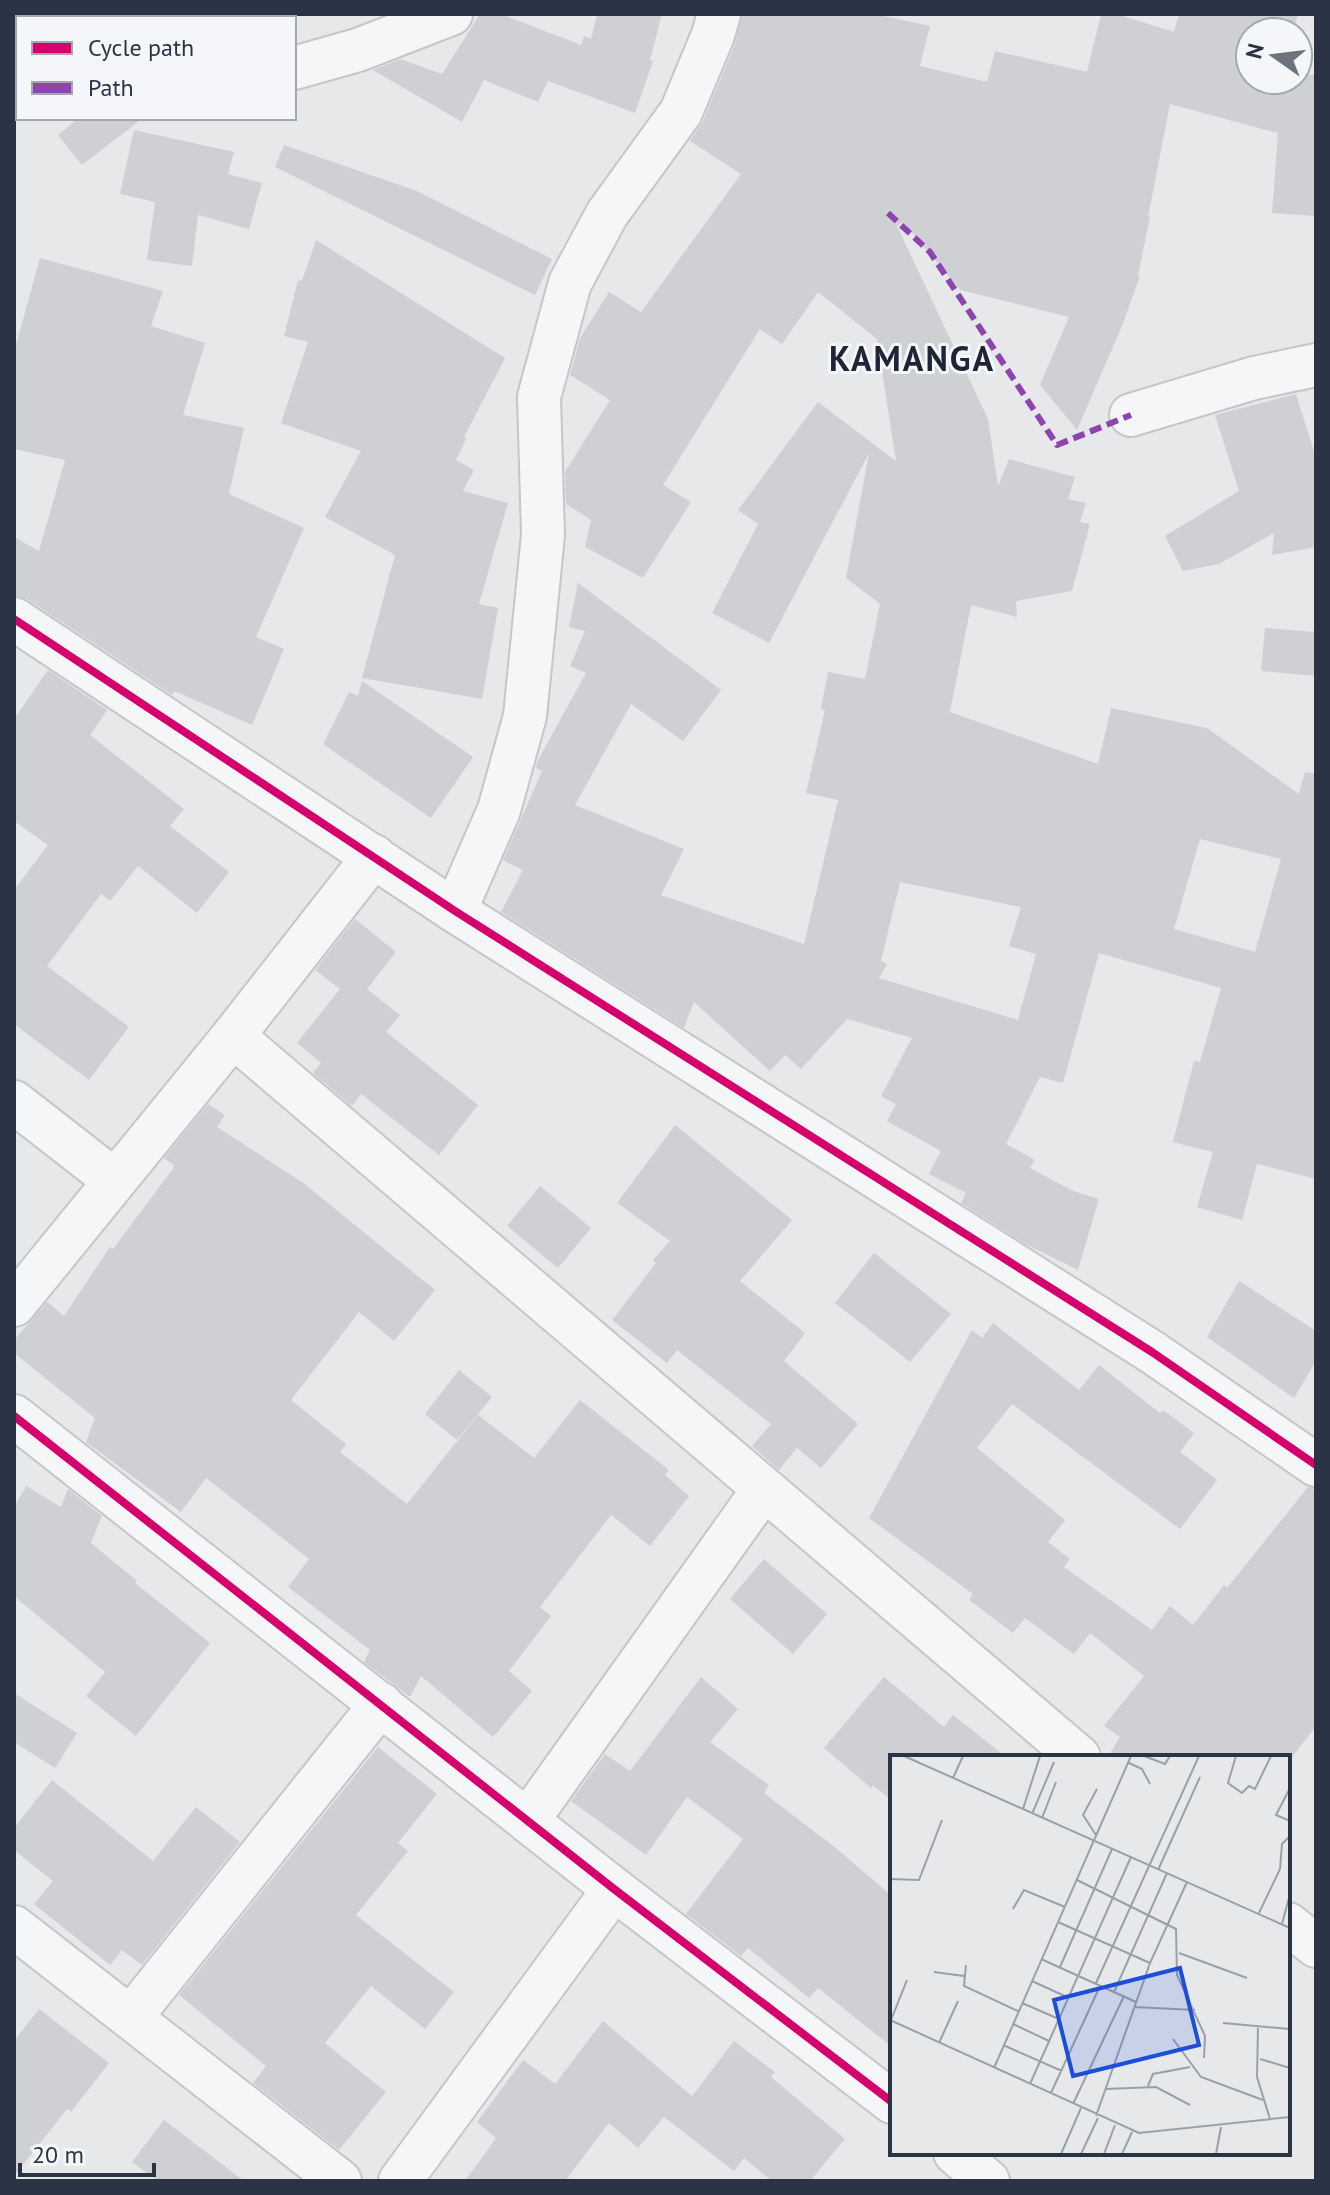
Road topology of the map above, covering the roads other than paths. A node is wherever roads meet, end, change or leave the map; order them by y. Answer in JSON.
{"nodes":[{"id":1,"x":451,"y":14,"type":"edge"},
{"id":2,"x":719,"y":14,"type":"edge"},
{"id":3,"x":296,"y":67,"type":"edge"},
{"id":4,"x":1316,"y":365,"type":"edge"},
{"id":5,"x":1131,"y":415,"type":"dead end"},
{"id":6,"x":14,"y":619,"type":"edge"},
{"id":7,"x":374,"y":856,"type":"junction"},
{"id":8,"x":455,"y":911,"type":"junction"},
{"id":9,"x":233,"y":1036,"type":"junction"},
{"id":10,"x":14,"y":1102,"type":"edge"},
{"id":11,"x":114,"y":1180,"type":"junction"},
{"id":12,"x":14,"y":1305,"type":"edge"},
{"id":13,"x":14,"y":1416,"type":"edge"},
{"id":14,"x":1316,"y":1465,"type":"edge"},
{"id":15,"x":763,"y":1490,"type":"junction"},
{"id":16,"x":381,"y":1704,"type":"junction"},
{"id":17,"x":1077,"y":1755,"type":"edge"},
{"id":18,"x":528,"y":1820,"type":"junction"},
{"id":19,"x":614,"y":1889,"type":"junction"},
{"id":20,"x":1290,"y":1926,"type":"edge"},
{"id":21,"x":19,"y":1941,"type":"edge"},
{"id":22,"x":1316,"y":1946,"type":"edge"},
{"id":23,"x":131,"y":2017,"type":"junction"},
{"id":24,"x":890,"y":2100,"type":"edge"},
{"id":25,"x":957,"y":2155,"type":"edge"},
{"id":26,"x":340,"y":2181,"type":"edge"},
{"id":27,"x":400,"y":2181,"type":"edge"},
{"id":28,"x":988,"y":2181,"type":"edge"}],
"edges":[{"from":1,"to":3,"type":"street"},
{"from":2,"to":8,"type":"street"},
{"from":4,"to":5,"type":"street"},
{"from":6,"to":7,"type":"street"},
{"from":7,"to":8,"type":"street"},
{"from":7,"to":9,"type":"street"},
{"from":8,"to":14,"type":"street"},
{"from":9,"to":11,"type":"street"},
{"from":9,"to":15,"type":"street"},
{"from":10,"to":11,"type":"street"},
{"from":11,"to":12,"type":"street"},
{"from":13,"to":16,"type":"street"},
{"from":15,"to":17,"type":"street"},
{"from":15,"to":18,"type":"street"},
{"from":16,"to":18,"type":"street"},
{"from":16,"to":23,"type":"street"},
{"from":18,"to":19,"type":"street"},
{"from":19,"to":24,"type":"street"},
{"from":19,"to":27,"type":"street"},
{"from":20,"to":22,"type":"street"},
{"from":21,"to":23,"type":"street"},
{"from":23,"to":26,"type":"street"},
{"from":25,"to":28,"type":"street"}]}
